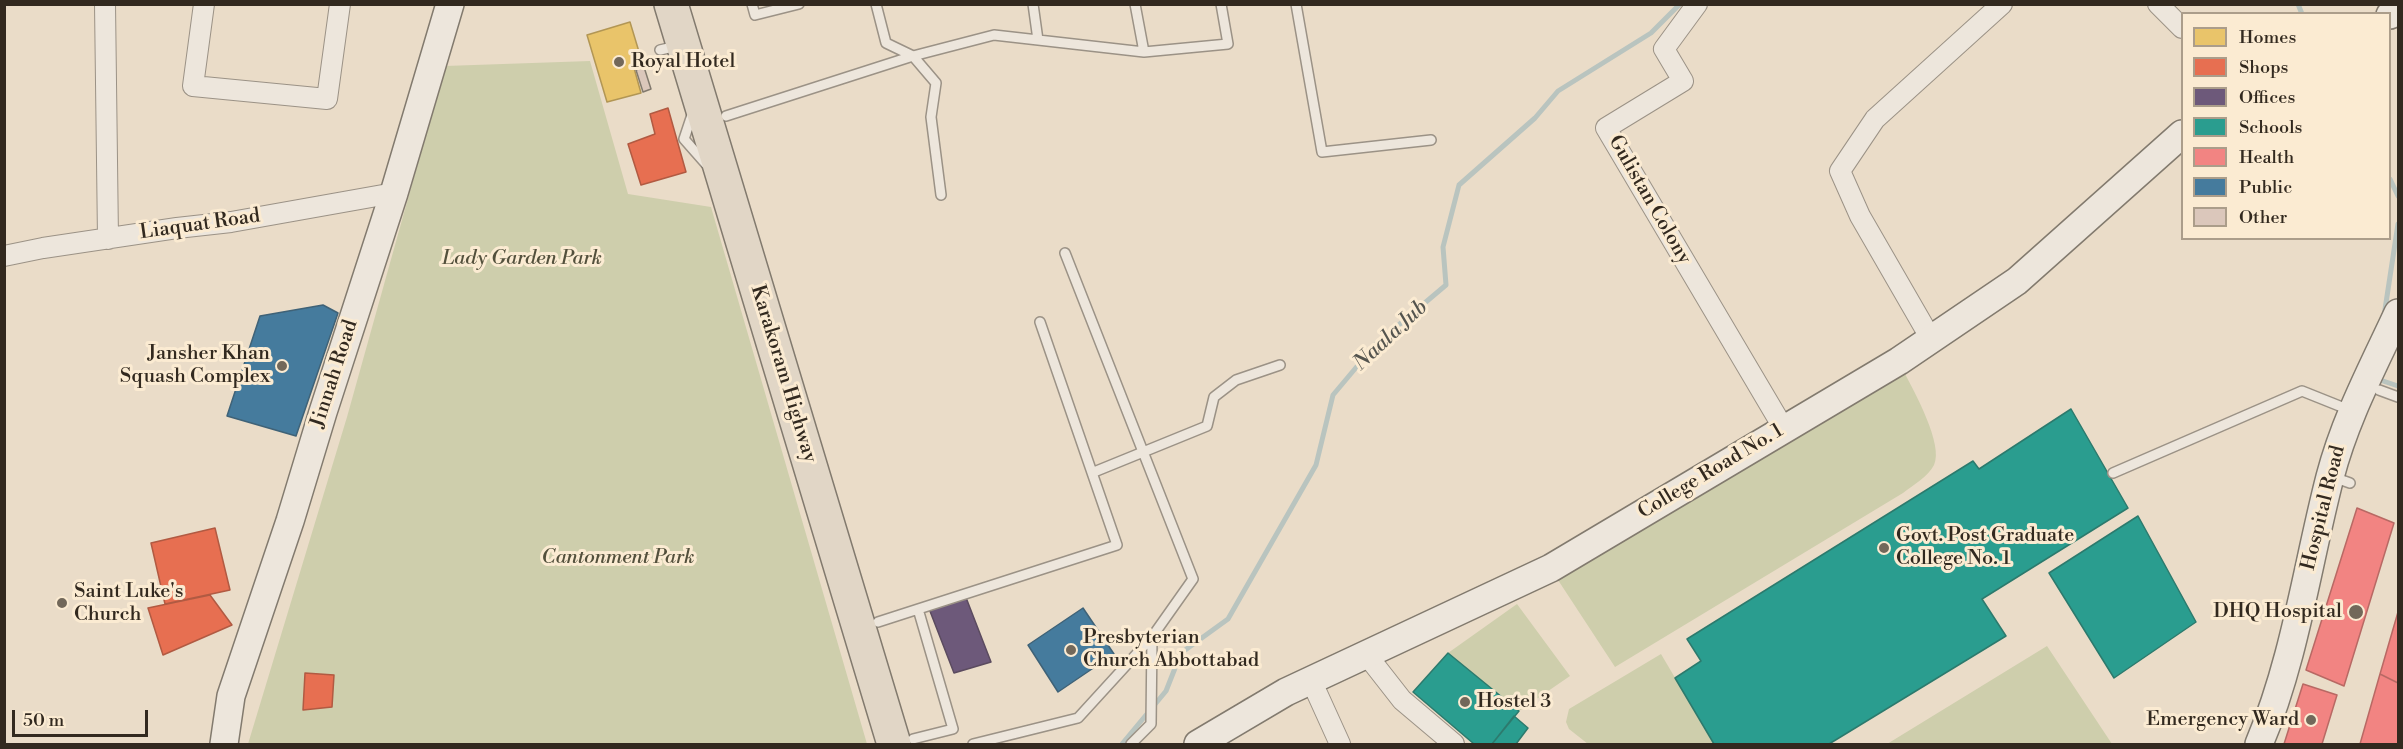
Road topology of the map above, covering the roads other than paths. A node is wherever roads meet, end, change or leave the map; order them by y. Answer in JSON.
{"nodes":[{"id":1,"x":105,"y":4,"type":"edge"},
{"id":2,"x":204,"y":4,"type":"edge"},
{"id":3,"x":340,"y":4,"type":"edge"},
{"id":4,"x":450,"y":4,"type":"edge"},
{"id":5,"x":671,"y":4,"type":"edge"},
{"id":6,"x":692,"y":4,"type":"edge"},
{"id":7,"x":752,"y":4,"type":"edge"},
{"id":8,"x":799,"y":4,"type":"edge"},
{"id":9,"x":876,"y":4,"type":"edge"},
{"id":10,"x":1033,"y":4,"type":"edge"},
{"id":11,"x":1135,"y":4,"type":"edge"},
{"id":12,"x":1221,"y":4,"type":"edge"},
{"id":13,"x":1296,"y":4,"type":"edge"},
{"id":14,"x":1697,"y":4,"type":"edge"},
{"id":15,"x":2002,"y":4,"type":"edge"},
{"id":16,"x":2158,"y":4,"type":"edge"},
{"id":17,"x":2181,"y":27,"type":"edge"},
{"id":18,"x":1038,"y":40,"type":"junction"},
{"id":19,"x":1144,"y":52,"type":"junction"},
{"id":20,"x":913,"y":56,"type":"junction"},
{"id":21,"x":726,"y":116,"type":"junction"},
{"id":22,"x":2181,"y":135,"type":"edge"},
{"id":23,"x":1431,"y":140,"type":"dead end"},
{"id":24,"x":394,"y":192,"type":"junction"},
{"id":25,"x":941,"y":195,"type":"dead end"},
{"id":26,"x":108,"y":239,"type":"junction"},
{"id":27,"x":1065,"y":253,"type":"dead end"},
{"id":28,"x":4,"y":256,"type":"edge"},
{"id":29,"x":2398,"y":314,"type":"edge"},
{"id":30,"x":1040,"y":322,"type":"dead end"},
{"id":31,"x":1931,"y":339,"type":"junction"},
{"id":32,"x":1280,"y":365,"type":"dead end"},
{"id":33,"x":2374,"y":382,"type":"junction"},
{"id":34,"x":2398,"y":397,"type":"edge"},
{"id":35,"x":2352,"y":412,"type":"junction"},
{"id":36,"x":1784,"y":429,"type":"junction"},
{"id":37,"x":1143,"y":451,"type":"junction"},
{"id":38,"x":1094,"y":472,"type":"junction"},
{"id":39,"x":2114,"y":473,"type":"dead end"},
{"id":40,"x":918,"y":609,"type":"junction"},
{"id":41,"x":878,"y":622,"type":"junction"},
{"id":42,"x":1152,"y":637,"type":"junction"},
{"id":43,"x":1366,"y":654,"type":"junction"},
{"id":44,"x":1311,"y":680,"type":"junction"},
{"id":45,"x":907,"y":743,"type":"edge"},
{"id":46,"x":224,"y":744,"type":"edge"},
{"id":47,"x":973,"y":744,"type":"edge"},
{"id":48,"x":1131,"y":744,"type":"edge"},
{"id":49,"x":1198,"y":744,"type":"edge"},
{"id":50,"x":1340,"y":744,"type":"edge"},
{"id":51,"x":1454,"y":744,"type":"edge"},
{"id":52,"x":2259,"y":744,"type":"edge"}],
"edges":[{"from":1,"to":26,"type":"street"},
{"from":2,"to":3,"type":"street"},
{"from":4,"to":24,"type":"main road","name":"Jinnah Road"},
{"from":5,"to":45,"type":"highway","name":"Karakoram Highway"},
{"from":6,"to":21,"type":"highway","name":"Karakoram Highway"},
{"from":7,"to":8,"type":"lane"},
{"from":9,"to":20,"type":"lane"},
{"from":10,"to":18,"type":"lane"},
{"from":11,"to":19,"type":"lane"},
{"from":12,"to":19,"type":"lane"},
{"from":13,"to":23,"type":"lane"},
{"from":14,"to":36,"type":"street","name":"Gulistan Colony"},
{"from":15,"to":31,"type":"street"},
{"from":16,"to":17,"type":"street"},
{"from":18,"to":19,"type":"lane"},
{"from":18,"to":20,"type":"lane"},
{"from":20,"to":21,"type":"lane"},
{"from":20,"to":25,"type":"lane"},
{"from":21,"to":41,"type":"highway","name":"Karakoram Highway"},
{"from":22,"to":31,"type":"main road","name":"College Road No. 1"},
{"from":24,"to":26,"type":"street","name":"Liaquat Road"},
{"from":24,"to":46,"type":"main road","name":"Jinnah Road"},
{"from":26,"to":28,"type":"street","name":"Liaquat Road"},
{"from":27,"to":37,"type":"lane"},
{"from":29,"to":33,"type":"main road","name":"Hospital Road"},
{"from":30,"to":38,"type":"lane"},
{"from":31,"to":36,"type":"main road","name":"College Road No. 1"},
{"from":32,"to":37,"type":"lane"},
{"from":33,"to":34,"type":"lane"},
{"from":33,"to":35,"type":"main road","name":"Hospital Road"},
{"from":35,"to":39,"type":"lane"},
{"from":35,"to":52,"type":"main road","name":"Hospital Road"},
{"from":36,"to":43,"type":"main road","name":"College Road No. 1"},
{"from":37,"to":38,"type":"lane"},
{"from":37,"to":42,"type":"lane"},
{"from":38,"to":40,"type":"lane"},
{"from":40,"to":41,"type":"lane"},
{"from":40,"to":45,"type":"lane"},
{"from":41,"to":45,"type":"highway","name":"Karakoram Highway"},
{"from":42,"to":47,"type":"lane"},
{"from":42,"to":48,"type":"lane"},
{"from":43,"to":44,"type":"main road","name":"College Road No. 1"},
{"from":43,"to":51,"type":"street"},
{"from":44,"to":49,"type":"main road","name":"College Road No. 1"},
{"from":44,"to":50,"type":"street"}]}
